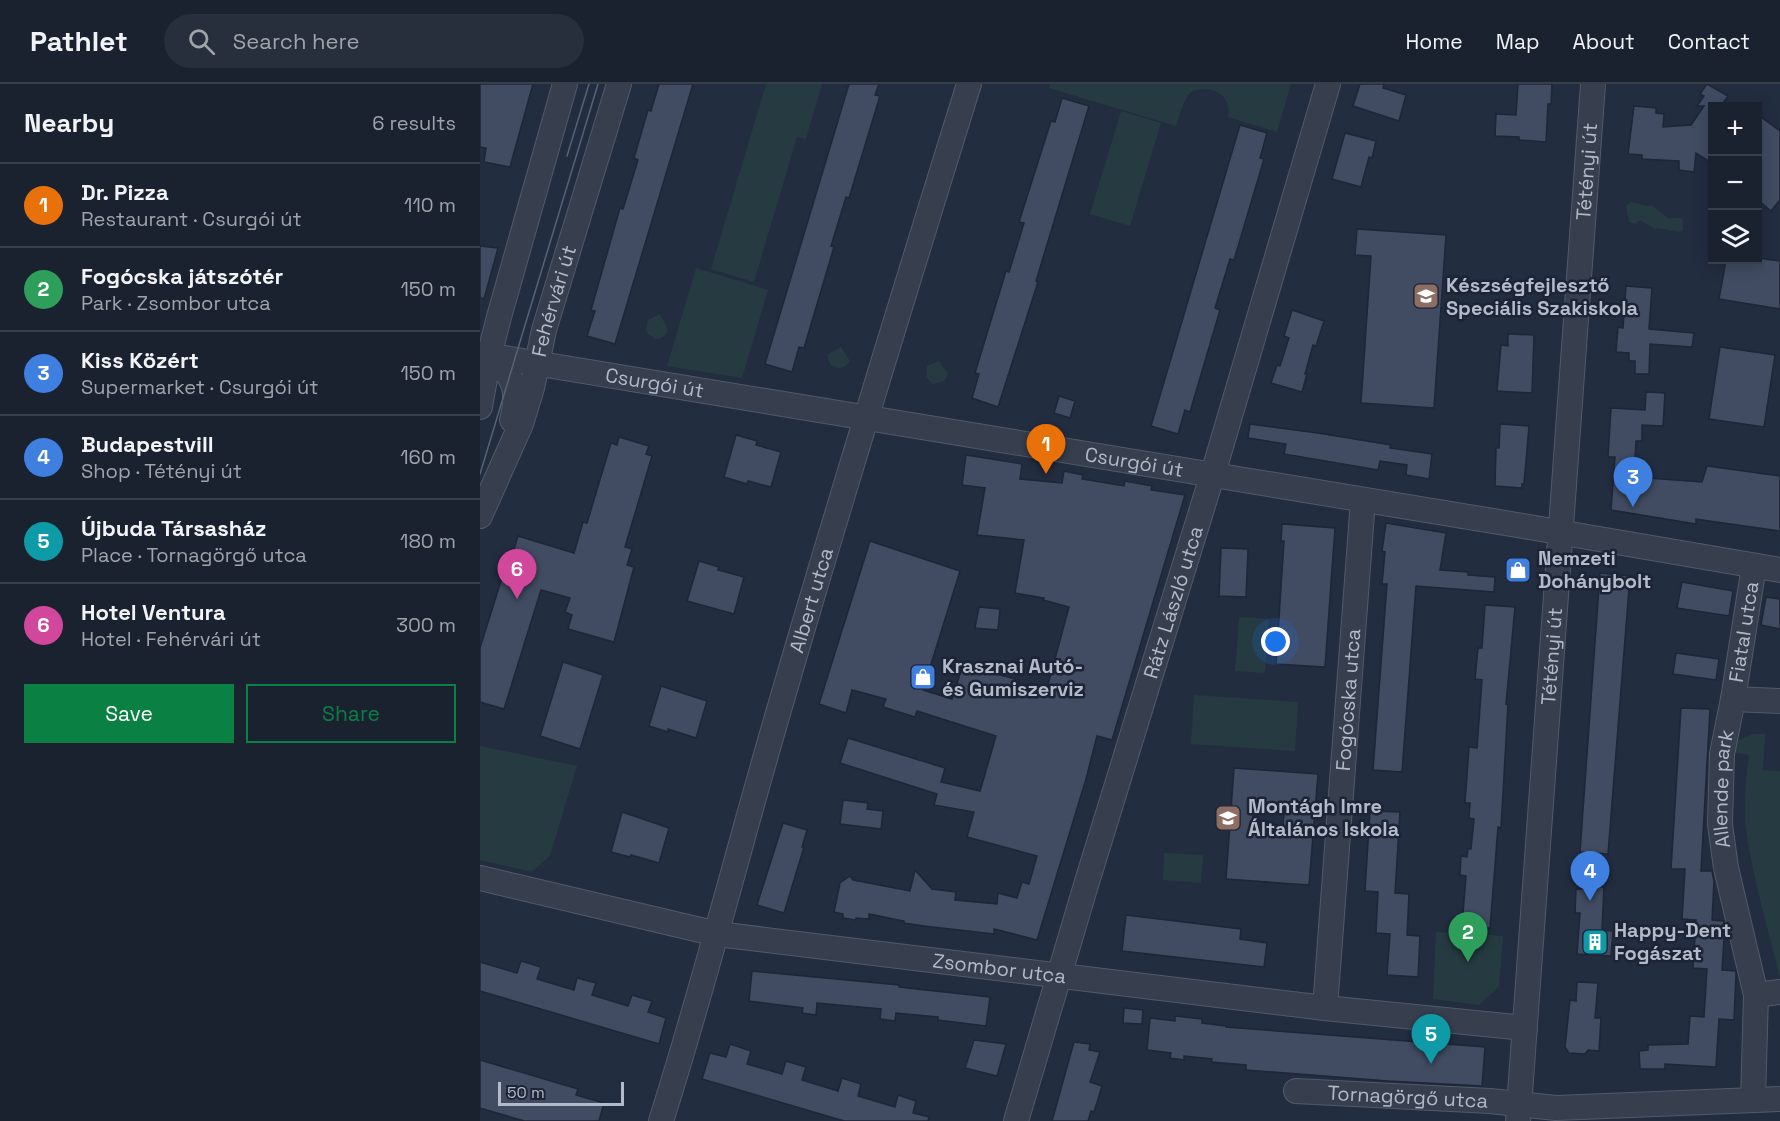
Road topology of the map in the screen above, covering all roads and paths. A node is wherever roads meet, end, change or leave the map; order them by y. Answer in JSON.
{"nodes":[{"id":1,"x":565,"y":84,"type":"edge"},
{"id":2,"x":619,"y":84,"type":"edge"},
{"id":3,"x":969,"y":84,"type":"edge"},
{"id":4,"x":1328,"y":84,"type":"edge"},
{"id":5,"x":1593,"y":84,"type":"edge"},
{"id":6,"x":484,"y":355,"type":"edge"},
{"id":7,"x":537,"y":364,"type":"junction"},
{"id":8,"x":480,"y":407,"type":"edge"},
{"id":9,"x":865,"y":419,"type":"junction"},
{"id":10,"x":499,"y":470,"type":"junction"},
{"id":11,"x":1213,"y":475,"type":"junction"},
{"id":12,"x":1363,"y":500,"type":"junction"},
{"id":13,"x":480,"y":516,"type":"edge"},
{"id":14,"x":1560,"y":533,"type":"junction"},
{"id":15,"x":1754,"y":566,"type":"junction"},
{"id":16,"x":1780,"y":570,"type":"edge"},
{"id":17,"x":1733,"y":699,"type":"junction"},
{"id":18,"x":1780,"y":701,"type":"edge"},
{"id":19,"x":480,"y":878,"type":"edge"},
{"id":20,"x":717,"y":934,"type":"junction"},
{"id":21,"x":1061,"y":975,"type":"junction"},
{"id":22,"x":1780,"y":992,"type":"edge"},
{"id":23,"x":1756,"y":994,"type":"junction"},
{"id":24,"x":1325,"y":1008,"type":"junction"},
{"id":25,"x":1525,"y":1028,"type":"junction"},
{"id":26,"x":1296,"y":1091,"type":"dead end"},
{"id":27,"x":1780,"y":1099,"type":"edge"},
{"id":28,"x":1753,"y":1100,"type":"junction"},
{"id":29,"x":1701,"y":1111,"type":"edge"},
{"id":30,"x":1519,"y":1113,"type":"edge"},
{"id":31,"x":661,"y":1121,"type":"edge"},
{"id":32,"x":1016,"y":1121,"type":"edge"}],
"edges":[{"from":1,"to":6,"type":"street"},
{"from":2,"to":7,"type":"street","name":"Fehérvári út"},
{"from":3,"to":9,"type":"street","name":"Albert utca"},
{"from":4,"to":11,"type":"street","name":"Rátz László utca"},
{"from":5,"to":14,"type":"street","name":"Tétényi út"},
{"from":6,"to":7,"type":"street","name":"Csurgói út"},
{"from":6,"to":8,"type":"street"},
{"from":6,"to":10,"type":"street"},
{"from":7,"to":9,"type":"street","name":"Csurgói út"},
{"from":7,"to":10,"type":"street","name":"Fehérvári út"},
{"from":9,"to":11,"type":"street","name":"Csurgói út"},
{"from":9,"to":20,"type":"street","name":"Albert utca"},
{"from":10,"to":13,"type":"street","name":"Fehérvári út"},
{"from":11,"to":12,"type":"street","name":"Csurgói út"},
{"from":11,"to":21,"type":"street","name":"Rátz László utca"},
{"from":12,"to":14,"type":"street","name":"Csurgói út"},
{"from":12,"to":24,"type":"street","name":"Fogócska utca"},
{"from":14,"to":15,"type":"street","name":"Csurgói út"},
{"from":14,"to":25,"type":"street","name":"Tétényi út"},
{"from":15,"to":16,"type":"street","name":"Csurgói út"},
{"from":15,"to":17,"type":"street","name":"Fiatal utca"},
{"from":17,"to":18,"type":"street"},
{"from":17,"to":23,"type":"street","name":"Allende park"},
{"from":19,"to":20,"type":"street","name":"Zsombor utca"},
{"from":20,"to":21,"type":"street","name":"Zsombor utca"},
{"from":20,"to":31,"type":"street","name":"Albert utca"},
{"from":21,"to":24,"type":"street","name":"Zsombor utca"},
{"from":21,"to":32,"type":"street","name":"Rátz László utca"},
{"from":22,"to":23,"type":"street"},
{"from":23,"to":28,"type":"street","name":"Allende park"},
{"from":24,"to":25,"type":"street","name":"Zsombor utca"},
{"from":25,"to":30,"type":"street","name":"Tétényi út"},
{"from":26,"to":30,"type":"street","name":"Tornagörgő utca"},
{"from":27,"to":28,"type":"street","name":"Tornagörgő utca"},
{"from":28,"to":29,"type":"street","name":"Tornagörgő utca"},
{"from":29,"to":30,"type":"street","name":"Tornagörgő utca"}]}
